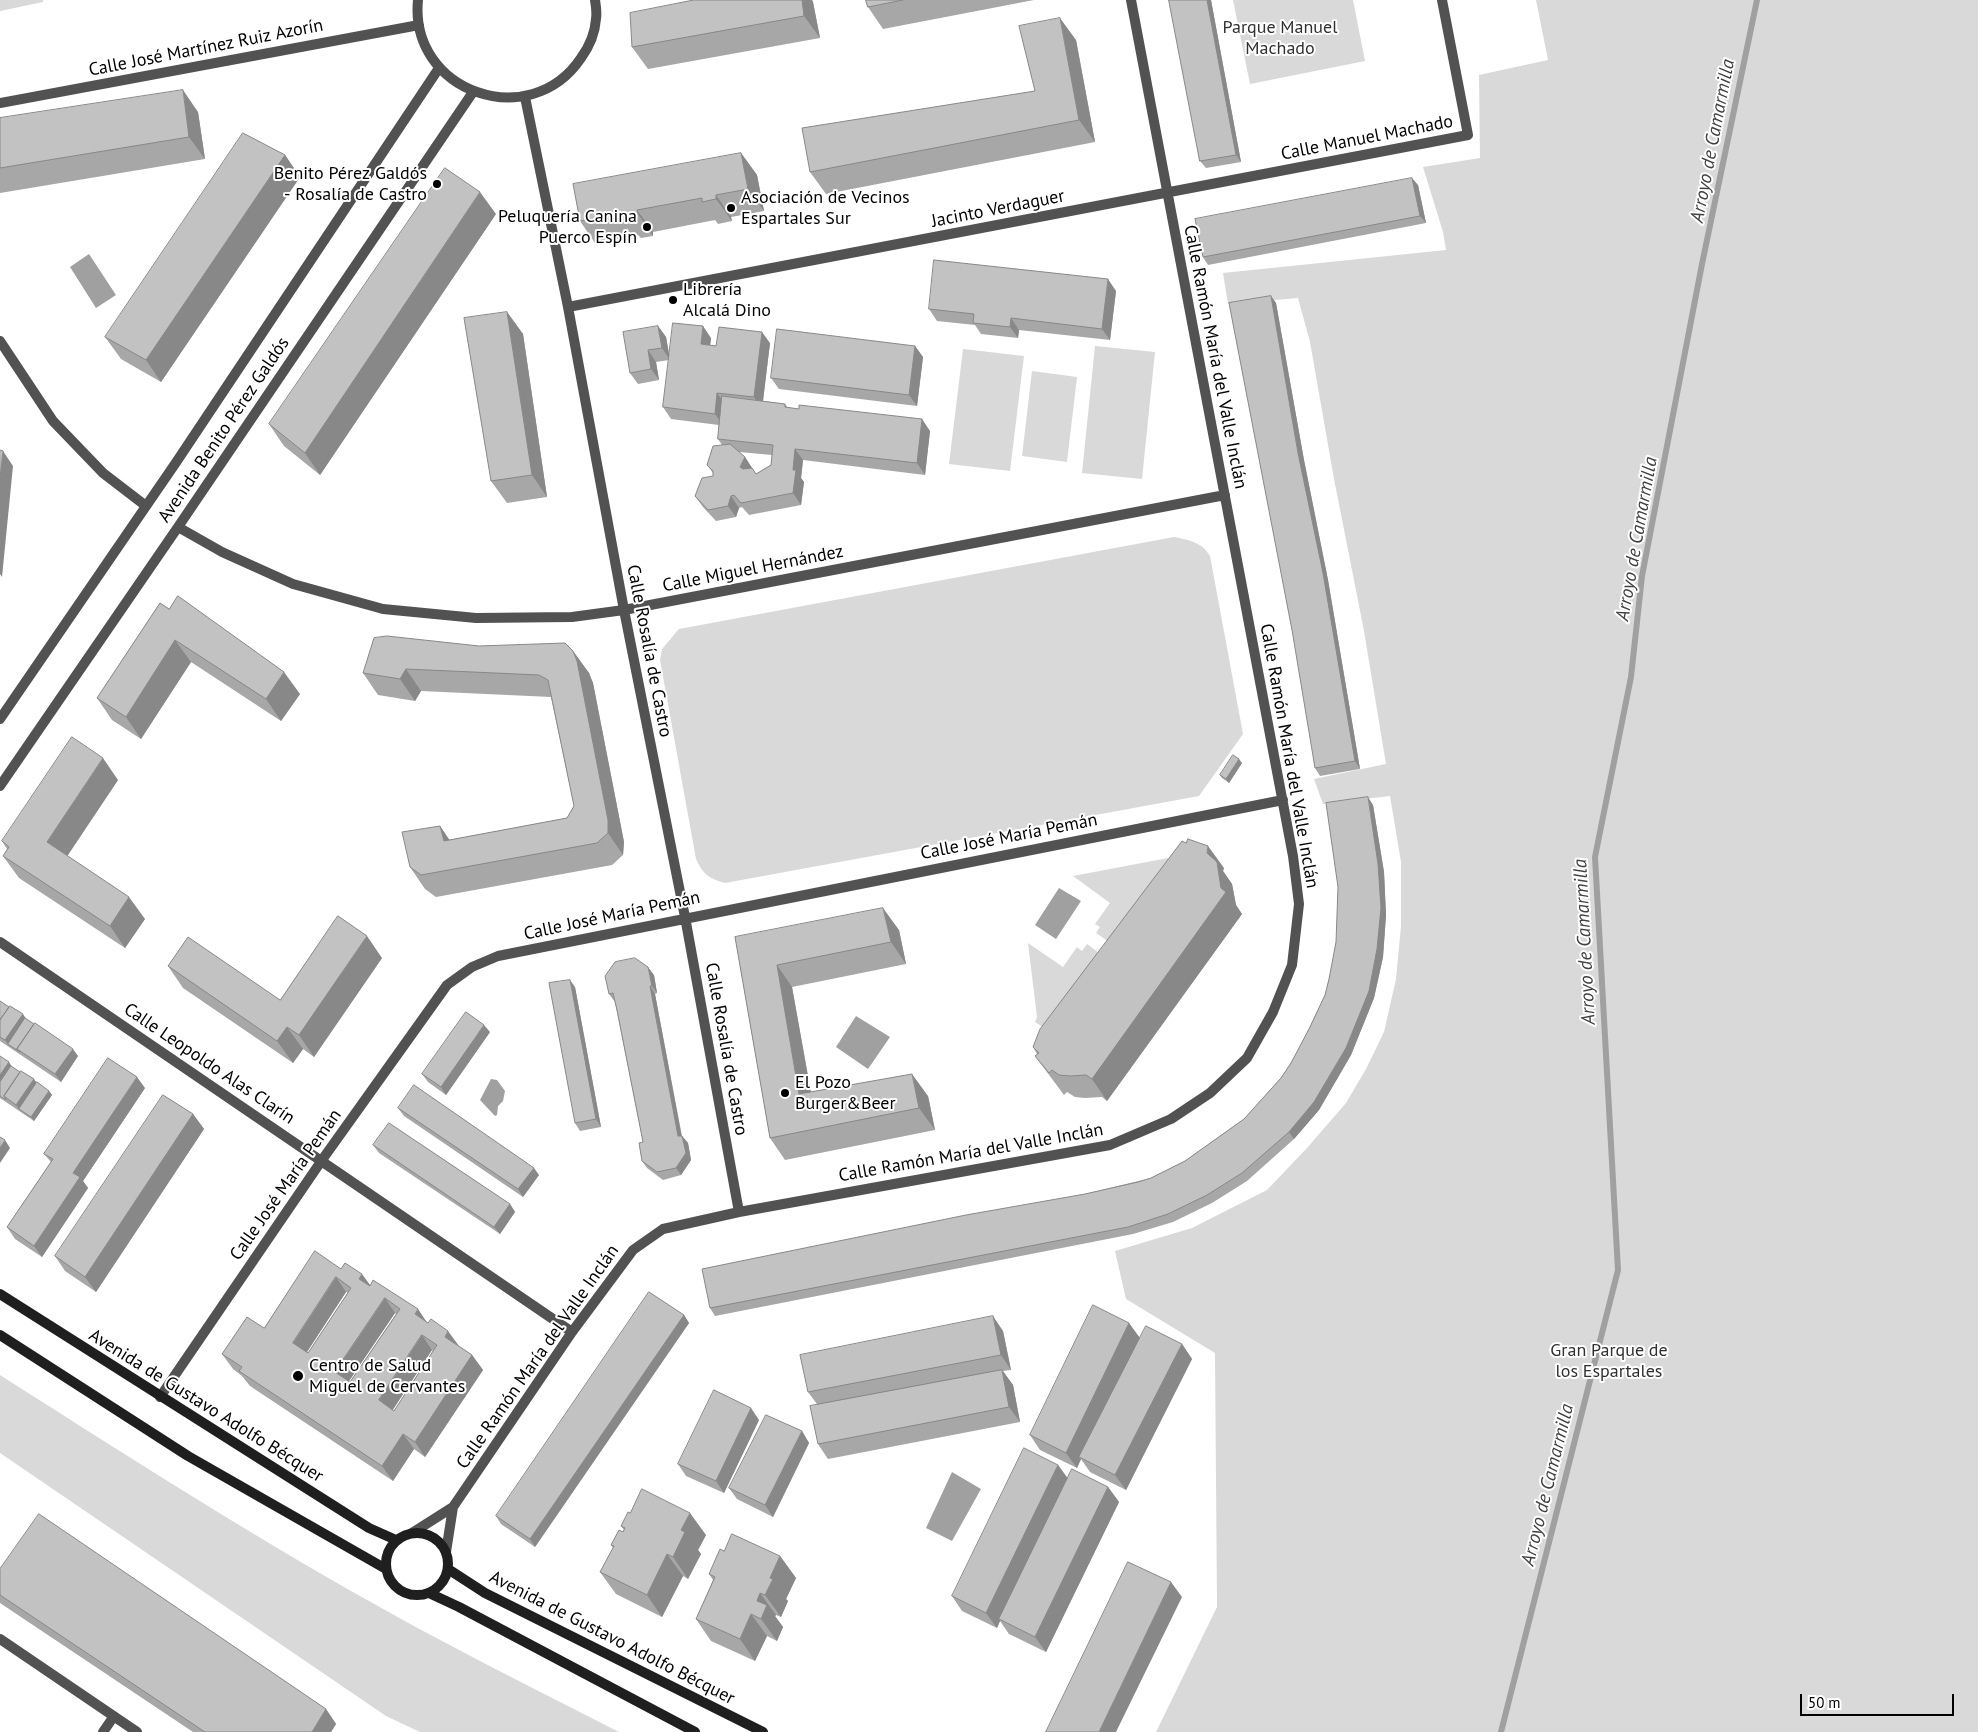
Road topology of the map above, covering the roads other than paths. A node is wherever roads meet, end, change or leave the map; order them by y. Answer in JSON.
{"nodes":[{"id":1,"x":418,"y":0,"type":"edge"},
{"id":2,"x":595,"y":0,"type":"edge"},
{"id":3,"x":1131,"y":0,"type":"edge"},
{"id":4,"x":1442,"y":0,"type":"edge"},
{"id":5,"x":419,"y":25,"type":"junction"},
{"id":6,"x":440,"y":68,"type":"junction"},
{"id":7,"x":473,"y":92,"type":"junction"},
{"id":8,"x":525,"y":97,"type":"junction"},
{"id":9,"x":0,"y":103,"type":"edge"},
{"id":10,"x":1168,"y":193,"type":"junction"},
{"id":11,"x":568,"y":307,"type":"junction"},
{"id":12,"x":0,"y":341,"type":"edge"},
{"id":13,"x":1225,"y":495,"type":"junction"},
{"id":14,"x":146,"y":506,"type":"junction"},
{"id":15,"x":178,"y":527,"type":"junction"},
{"id":16,"x":624,"y":610,"type":"junction"},
{"id":17,"x":0,"y":719,"type":"edge"},
{"id":18,"x":0,"y":786,"type":"edge"},
{"id":19,"x":1282,"y":800,"type":"junction"},
{"id":20,"x":685,"y":917,"type":"junction"},
{"id":21,"x":0,"y":942,"type":"edge"},
{"id":22,"x":322,"y":1160,"type":"junction"},
{"id":23,"x":739,"y":1212,"type":"junction"},
{"id":24,"x":0,"y":1294,"type":"edge"},
{"id":25,"x":572,"y":1332,"type":"junction"},
{"id":26,"x":0,"y":1335,"type":"edge"},
{"id":27,"x":160,"y":1397,"type":"junction"},
{"id":28,"x":453,"y":1507,"type":"junction"},
{"id":29,"x":412,"y":1533,"type":"junction"},
{"id":30,"x":396,"y":1540,"type":"junction"},
{"id":31,"x":446,"y":1552,"type":"junction"},
{"id":32,"x":386,"y":1569,"type":"junction"},
{"id":33,"x":448,"y":1569,"type":"junction"},
{"id":34,"x":428,"y":1593,"type":"junction"},
{"id":35,"x":0,"y":1639,"type":"edge"},
{"id":36,"x":114,"y":1716,"type":"junction"},
{"id":37,"x":103,"y":1732,"type":"edge"},
{"id":38,"x":136,"y":1732,"type":"edge"},
{"id":39,"x":695,"y":1732,"type":"edge"},
{"id":40,"x":763,"y":1732,"type":"edge"}],
"edges":[{"from":1,"to":5,"type":"street"},
{"from":2,"to":8,"type":"street"},
{"from":3,"to":10,"type":"street","name":"Calle Ramón María del Valle Inclán"},
{"from":4,"to":10,"type":"street","name":"Calle Manuel Machado"},
{"from":5,"to":6,"type":"street"},
{"from":5,"to":9,"type":"street","name":"Calle José Martínez Ruiz Azorín"},
{"from":6,"to":7,"type":"street"},
{"from":6,"to":14,"type":"street","name":"Avenida Benito Pérez Galdós"},
{"from":7,"to":8,"type":"street"},
{"from":7,"to":15,"type":"street","name":"Avenida Benito Pérez Galdós"},
{"from":8,"to":11,"type":"street","name":"Calle Rosalía de Castro"},
{"from":10,"to":11,"type":"street","name":"Jacinto Verdaguer"},
{"from":10,"to":13,"type":"street","name":"Calle Ramón María del Valle Inclán"},
{"from":11,"to":16,"type":"street","name":"Calle Rosalía de Castro"},
{"from":12,"to":14,"type":"street"},
{"from":13,"to":16,"type":"street","name":"Calle Miguel Hernández"},
{"from":13,"to":19,"type":"street","name":"Calle Ramón María del Valle Inclán"},
{"from":14,"to":17,"type":"street","name":"Avenida Benito Pérez Galdós"},
{"from":15,"to":16,"type":"street","name":"Calle Miguel Hernández"},
{"from":15,"to":18,"type":"street","name":"Avenida Benito Pérez Galdós"},
{"from":16,"to":20,"type":"street","name":"Calle Rosalía de Castro"},
{"from":19,"to":20,"type":"street","name":"Calle José María Pemán"},
{"from":19,"to":23,"type":"street","name":"Calle Ramón María del Valle Inclán"},
{"from":20,"to":22,"type":"street","name":"Calle José María Pemán"},
{"from":20,"to":23,"type":"street","name":"Calle Rosalía de Castro"},
{"from":21,"to":22,"type":"street","name":"Calle Leopoldo Alas Clarín"},
{"from":22,"to":25,"type":"street","name":"Calle Leopoldo Alas Clarín"},
{"from":22,"to":27,"type":"street","name":"Calle José María Pemán"},
{"from":23,"to":25,"type":"street","name":"Calle Ramón María del Valle Inclán"},
{"from":24,"to":27,"type":"street","name":"Avenida de Gustavo Adolfo Bécquer"},
{"from":25,"to":28,"type":"street","name":"Calle Ramón María del Valle Inclán"},
{"from":26,"to":32,"type":"street"},
{"from":27,"to":30,"type":"street","name":"Avenida de Gustavo Adolfo Bécquer"},
{"from":28,"to":29,"type":"street","name":"Calle Ramón María del Valle Inclán"},
{"from":28,"to":31,"type":"street","name":"Calle Ramón María del Valle Inclán"},
{"from":29,"to":30,"type":"street"},
{"from":29,"to":31,"type":"street"},
{"from":30,"to":32,"type":"street"},
{"from":31,"to":33,"type":"street"},
{"from":32,"to":34,"type":"street"},
{"from":33,"to":34,"type":"street"},
{"from":33,"to":40,"type":"street","name":"Avenida de Gustavo Adolfo Bécquer"},
{"from":34,"to":39,"type":"street"},
{"from":35,"to":36,"type":"street"},
{"from":36,"to":37,"type":"street"},
{"from":36,"to":38,"type":"street"}]}
